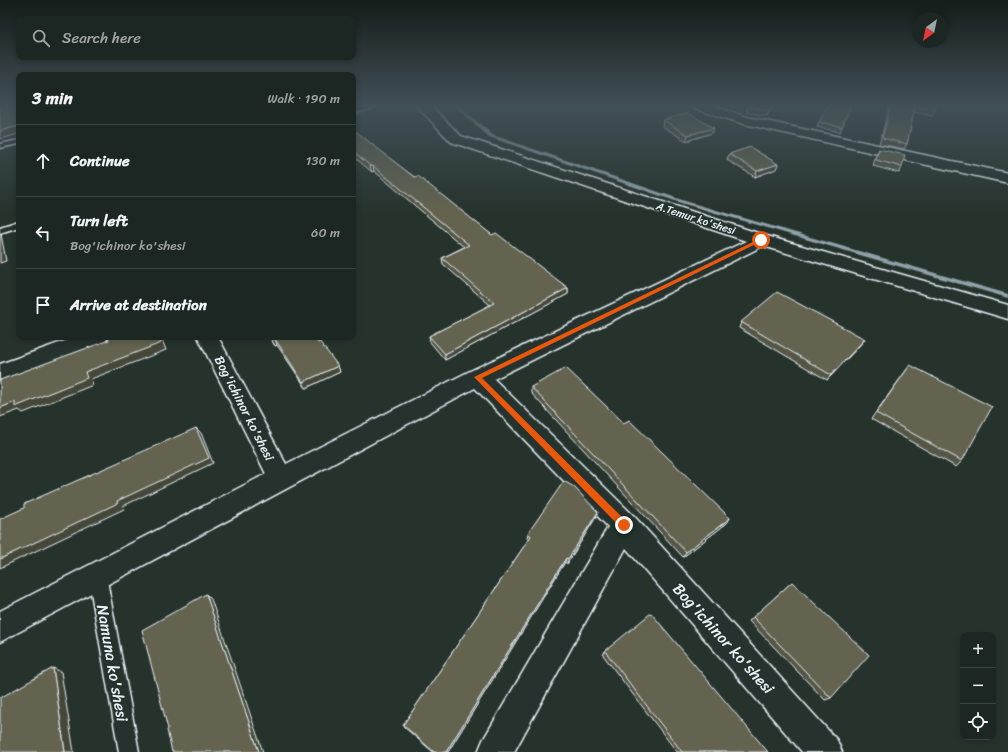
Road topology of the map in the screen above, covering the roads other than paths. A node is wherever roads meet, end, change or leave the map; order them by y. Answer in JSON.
{"nodes":[{"id":1,"x":459,"y":140,"type":"edge"},
{"id":2,"x":835,"y":140,"type":"edge"},
{"id":3,"x":16,"y":143,"type":"edge"},
{"id":4,"x":0,"y":146,"type":"edge"},
{"id":5,"x":1008,"y":178,"type":"edge"},
{"id":6,"x":16,"y":225,"type":"edge"},
{"id":7,"x":0,"y":230,"type":"edge"},
{"id":8,"x":761,"y":240,"type":"junction"},
{"id":9,"x":1008,"y":312,"type":"edge"},
{"id":10,"x":90,"y":340,"type":"edge"},
{"id":11,"x":210,"y":340,"type":"edge"},
{"id":12,"x":0,"y":372,"type":"edge"},
{"id":13,"x":478,"y":377,"type":"junction"},
{"id":14,"x":281,"y":479,"type":"junction"},
{"id":15,"x":624,"y":525,"type":"junction"},
{"id":16,"x":97,"y":575,"type":"junction"},
{"id":17,"x":0,"y":627,"type":"edge"},
{"id":18,"x":129,"y":752,"type":"edge"},
{"id":19,"x":495,"y":752,"type":"edge"},
{"id":20,"x":825,"y":752,"type":"edge"}],
"edges":[{"from":1,"to":8,"type":"street","name":"A.Temur ko'shesi"},
{"from":2,"to":5,"type":"street"},
{"from":3,"to":4,"type":"lane"},
{"from":6,"to":7,"type":"lane"},
{"from":8,"to":9,"type":"street","name":"A.Temur ko'shesi"},
{"from":8,"to":13,"type":"street"},
{"from":10,"to":12,"type":"street"},
{"from":11,"to":14,"type":"street","name":"Bog'ichinor ko'shesi"},
{"from":13,"to":14,"type":"street"},
{"from":13,"to":15,"type":"street","name":"Bog'ichinor ko'shesi"},
{"from":14,"to":16,"type":"street"},
{"from":15,"to":19,"type":"street"},
{"from":15,"to":20,"type":"street","name":"Bog'ichinor ko'shesi"},
{"from":16,"to":17,"type":"street"},
{"from":16,"to":18,"type":"lane","name":"Namuna ko'shesi"}]}
